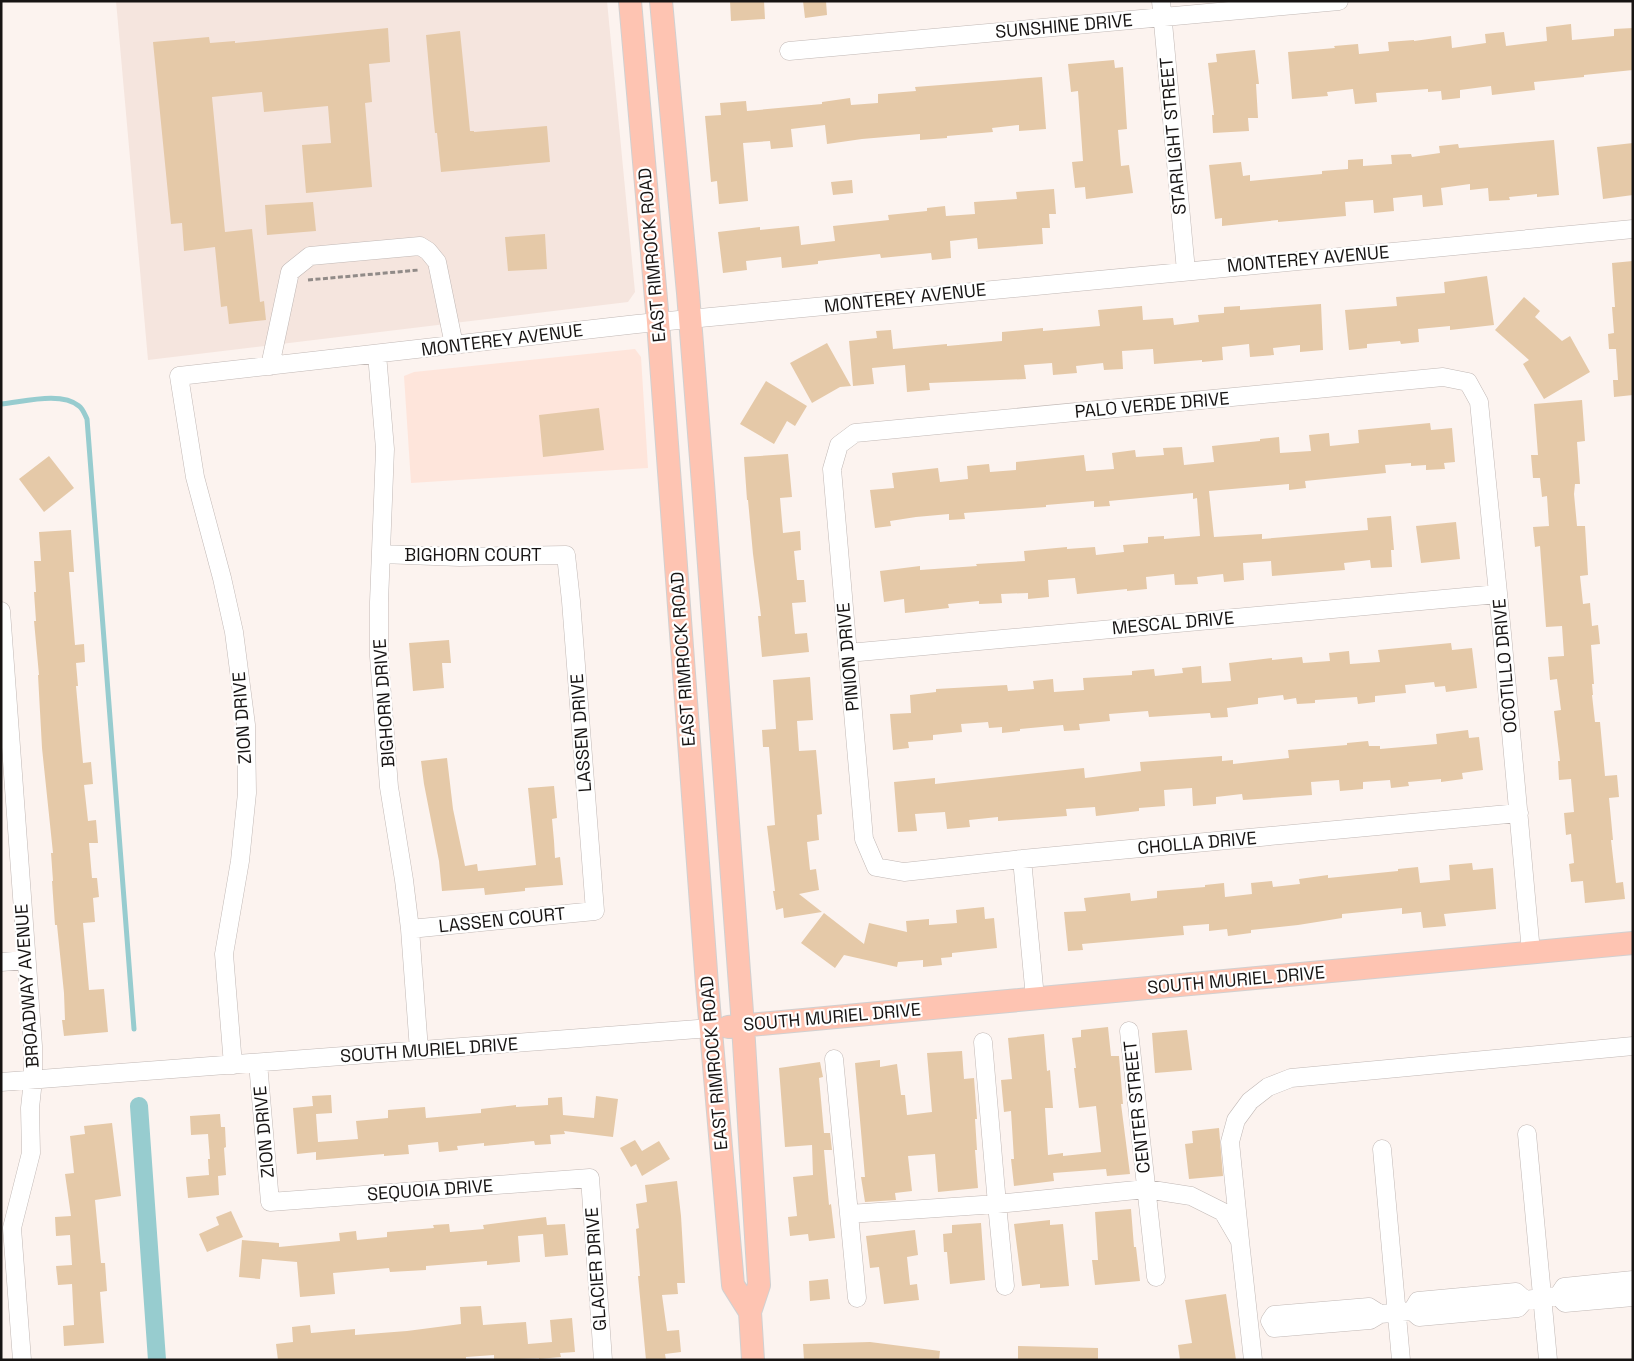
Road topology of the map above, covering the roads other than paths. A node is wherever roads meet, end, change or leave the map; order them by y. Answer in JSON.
{"nodes":[{"id":1,"x":630,"y":1,"type":"edge"},
{"id":2,"x":662,"y":1,"type":"edge"},
{"id":3,"x":1340,"y":1,"type":"edge"},
{"id":4,"x":1162,"y":9,"type":"edge"},
{"id":5,"x":789,"y":51,"type":"dead end"},
{"id":6,"x":1633,"y":229,"type":"edge"},
{"id":7,"x":1186,"y":271,"type":"junction"},
{"id":8,"x":690,"y":319,"type":"junction"},
{"id":9,"x":658,"y":322,"type":"junction"},
{"id":10,"x":454,"y":345,"type":"junction"},
{"id":11,"x":377,"y":354,"type":"junction"},
{"id":12,"x":270,"y":366,"type":"junction"},
{"id":13,"x":179,"y":376,"type":"joint"},
{"id":14,"x":1468,"y":382,"type":"joint"},
{"id":15,"x":839,"y":445,"type":"joint"},
{"id":16,"x":381,"y":554,"type":"junction"},
{"id":17,"x":566,"y":555,"type":"joint"},
{"id":18,"x":1498,"y":594,"type":"junction"},
{"id":19,"x":1,"y":611,"type":"edge"},
{"id":20,"x":848,"y":653,"type":"junction"},
{"id":21,"x":8,"y":792,"type":"edge"},
{"id":22,"x":1519,"y":813,"type":"junction"},
{"id":23,"x":1022,"y":859,"type":"junction"},
{"id":24,"x":876,"y":867,"type":"joint"},
{"id":25,"x":595,"y":911,"type":"joint"},
{"id":26,"x":410,"y":929,"type":"junction"},
{"id":27,"x":1633,"y":943,"type":"edge"},
{"id":28,"x":1531,"y":952,"type":"junction"},
{"id":29,"x":26,"y":960,"type":"junction"},
{"id":30,"x":1,"y":962,"type":"edge"},
{"id":31,"x":1035,"y":998,"type":"junction"},
{"id":32,"x":743,"y":1026,"type":"junction"},
{"id":33,"x":711,"y":1028,"type":"junction"},
{"id":34,"x":1128,"y":1031,"type":"dead end"},
{"id":35,"x":983,"y":1042,"type":"dead end"},
{"id":36,"x":1633,"y":1046,"type":"edge"},
{"id":37,"x":419,"y":1050,"type":"junction"},
{"id":38,"x":834,"y":1059,"type":"dead end"},
{"id":39,"x":258,"y":1063,"type":"junction"},
{"id":40,"x":233,"y":1065,"type":"junction"},
{"id":41,"x":33,"y":1080,"type":"junction"},
{"id":42,"x":1,"y":1082,"type":"edge"},
{"id":43,"x":1527,"y":1134,"type":"dead end"},
{"id":44,"x":1382,"y":1150,"type":"dead end"},
{"id":45,"x":590,"y":1178,"type":"joint"},
{"id":46,"x":1146,"y":1189,"type":"junction"},
{"id":47,"x":270,"y":1202,"type":"joint"},
{"id":48,"x":997,"y":1204,"type":"junction"},
{"id":49,"x":849,"y":1214,"type":"junction"},
{"id":50,"x":1240,"y":1241,"type":"junction"},
{"id":51,"x":1156,"y":1277,"type":"dead end"},
{"id":52,"x":1633,"y":1280,"type":"edge"},
{"id":53,"x":1006,"y":1286,"type":"dead end"},
{"id":54,"x":1633,"y":1296,"type":"edge"},
{"id":55,"x":1550,"y":1297,"type":"junction"},
{"id":56,"x":857,"y":1298,"type":"dead end"},
{"id":57,"x":750,"y":1312,"type":"junction"},
{"id":58,"x":1396,"y":1313,"type":"junction"},
{"id":59,"x":1249,"y":1323,"type":"junction"},
{"id":60,"x":22,"y":1360,"type":"edge"},
{"id":61,"x":603,"y":1360,"type":"edge"},
{"id":62,"x":754,"y":1360,"type":"edge"},
{"id":63,"x":1253,"y":1360,"type":"edge"},
{"id":64,"x":1401,"y":1360,"type":"edge"},
{"id":65,"x":1548,"y":1360,"type":"edge"}],
"edges":[{"from":1,"to":9,"type":"main road","name":"EAST RIMROCK ROAD"},
{"from":2,"to":8,"type":"main road","name":"EAST RIMROCK ROAD"},
{"from":3,"to":4,"type":"street","name":"SUNSHINE DRIVE"},
{"from":4,"to":5,"type":"street","name":"SUNSHINE DRIVE"},
{"from":4,"to":7,"type":"street","name":"STARLIGHT STREET"},
{"from":6,"to":7,"type":"street","name":"MONTEREY AVENUE"},
{"from":7,"to":8,"type":"street","name":"MONTEREY AVENUE"},
{"from":8,"to":9,"type":"street","name":"MONTEREY AVENUE"},
{"from":8,"to":32,"type":"main road","name":"EAST RIMROCK ROAD"},
{"from":9,"to":10,"type":"street","name":"MONTEREY AVENUE"},
{"from":9,"to":33,"type":"main road","name":"EAST RIMROCK ROAD"},
{"from":10,"to":11,"type":"street","name":"MONTEREY AVENUE"},
{"from":10,"to":12,"type":"street"},
{"from":11,"to":12,"type":"street","name":"MONTEREY AVENUE"},
{"from":11,"to":16,"type":"street","name":"BIGHORN DRIVE"},
{"from":12,"to":13,"type":"street","name":"MONTEREY AVENUE"},
{"from":13,"to":40,"type":"street","name":"ZION DRIVE"},
{"from":14,"to":15,"type":"street","name":"PALO VERDE DRIVE"},
{"from":14,"to":18,"type":"street","name":"OCOTILLO DRIVE"},
{"from":15,"to":20,"type":"street","name":"PINION DRIVE"},
{"from":16,"to":17,"type":"street","name":"BIGHORN COURT"},
{"from":16,"to":26,"type":"street","name":"BIGHORN DRIVE"},
{"from":17,"to":25,"type":"street","name":"LASSEN DRIVE"},
{"from":18,"to":20,"type":"street","name":"MESCAL DRIVE"},
{"from":18,"to":22,"type":"street","name":"OCOTILLO DRIVE"},
{"from":19,"to":21,"type":"street","name":"BROADWAY AVENUE"},
{"from":20,"to":24,"type":"street","name":"PINION DRIVE"},
{"from":21,"to":29,"type":"street","name":"BROADWAY AVENUE"},
{"from":22,"to":23,"type":"street","name":"CHOLLA DRIVE"},
{"from":22,"to":28,"type":"street","name":"OCOTILLO DRIVE"},
{"from":23,"to":24,"type":"street","name":"CHOLLA DRIVE"},
{"from":23,"to":31,"type":"street"},
{"from":25,"to":26,"type":"street","name":"LASSEN COURT"},
{"from":26,"to":37,"type":"street","name":"BIGHORN DRIVE"},
{"from":27,"to":28,"type":"main road","name":"SOUTH MURIEL DRIVE"},
{"from":28,"to":31,"type":"main road","name":"SOUTH MURIEL DRIVE"},
{"from":29,"to":30,"type":"street"},
{"from":29,"to":41,"type":"street","name":"BROADWAY AVENUE"},
{"from":31,"to":32,"type":"main road","name":"SOUTH MURIEL DRIVE"},
{"from":32,"to":33,"type":"main road","name":"SOUTH MURIEL DRIVE"},
{"from":32,"to":57,"type":"main road","name":"EAST RIMROCK ROAD"},
{"from":33,"to":37,"type":"street","name":"SOUTH MURIEL DRIVE"},
{"from":33,"to":57,"type":"main road","name":"EAST RIMROCK ROAD"},
{"from":34,"to":46,"type":"street","name":"CENTER STREET"},
{"from":35,"to":48,"type":"street"},
{"from":36,"to":50,"type":"street"},
{"from":37,"to":39,"type":"street","name":"SOUTH MURIEL DRIVE"},
{"from":38,"to":49,"type":"street"},
{"from":39,"to":40,"type":"street","name":"SOUTH MURIEL DRIVE"},
{"from":39,"to":47,"type":"street","name":"ZION DRIVE"},
{"from":40,"to":41,"type":"street","name":"SOUTH MURIEL DRIVE"},
{"from":41,"to":42,"type":"street","name":"SOUTH MURIEL DRIVE"},
{"from":41,"to":60,"type":"street","name":"BROADWAY AVENUE"},
{"from":43,"to":55,"type":"street"},
{"from":44,"to":58,"type":"street"},
{"from":45,"to":47,"type":"street","name":"SEQUOIA DRIVE"},
{"from":45,"to":61,"type":"street","name":"GLACIER DRIVE"},
{"from":46,"to":48,"type":"street"},
{"from":46,"to":50,"type":"street","name":"CENTER STREET"},
{"from":46,"to":51,"type":"street"},
{"from":48,"to":49,"type":"street"},
{"from":48,"to":53,"type":"street"},
{"from":49,"to":56,"type":"street"},
{"from":50,"to":59,"type":"street","name":"CENTER STREET"},
{"from":52,"to":55,"type":"street"},
{"from":54,"to":55,"type":"street"},
{"from":55,"to":58,"type":"street"},
{"from":55,"to":65,"type":"street"},
{"from":57,"to":62,"type":"main road","name":"EAST RIMROCK ROAD"},
{"from":58,"to":59,"type":"street"},
{"from":58,"to":64,"type":"street"},
{"from":59,"to":63,"type":"street","name":"CENTER STREET"}]}
